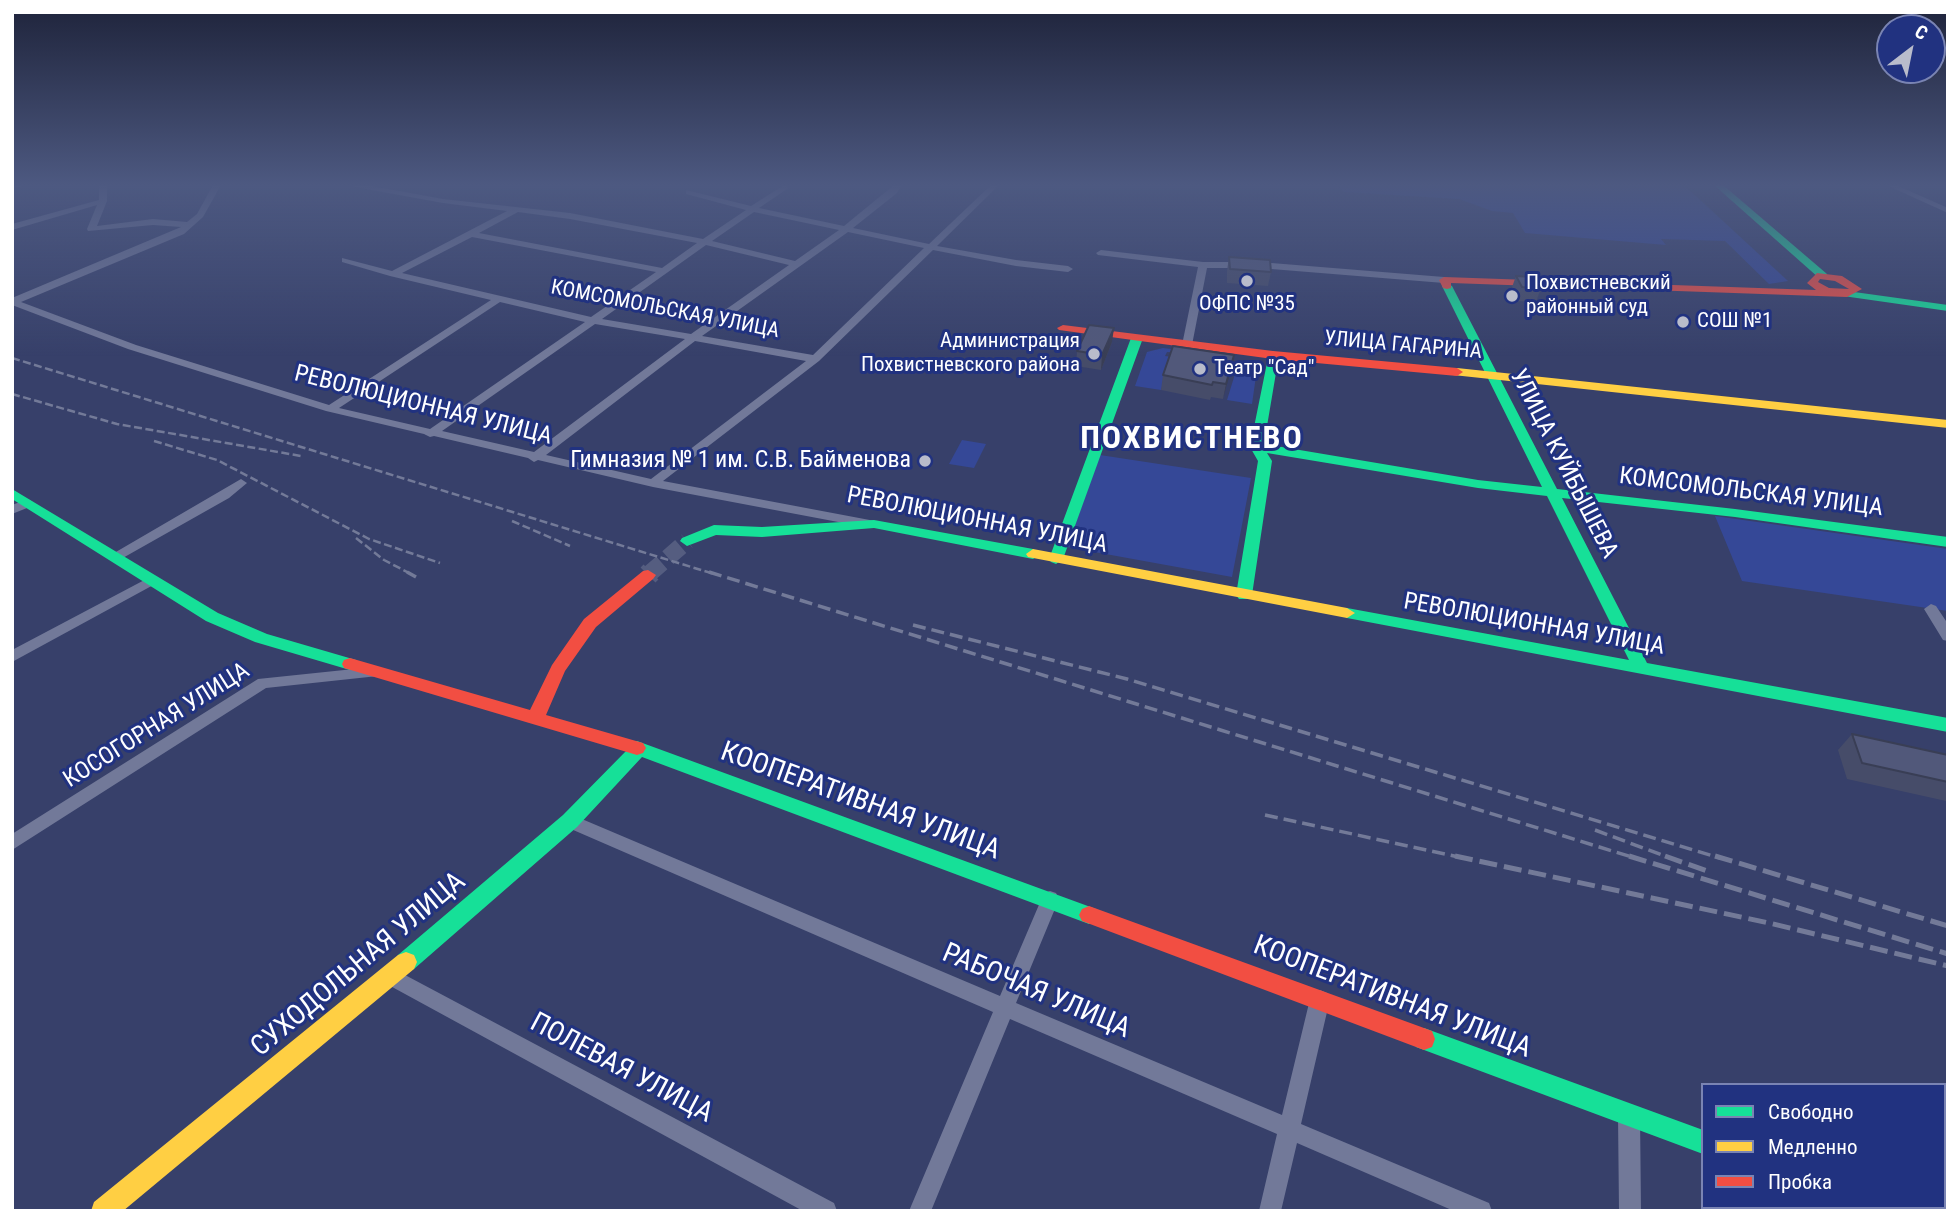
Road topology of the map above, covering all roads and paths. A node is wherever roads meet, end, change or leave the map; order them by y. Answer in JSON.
{"nodes":[{"id":1,"x":157,"y":242,"type":"edge"},
{"id":2,"x":456,"y":242,"type":"edge"},
{"id":3,"x":514,"y":242,"type":"edge"},
{"id":4,"x":704,"y":242,"type":"joint"},
{"id":5,"x":827,"y":242,"type":"edge"},
{"id":6,"x":908,"y":242,"type":"edge"},
{"id":7,"x":936,"y":242,"type":"edge"},
{"id":8,"x":1779,"y":242,"type":"edge"},
{"id":9,"x":931,"y":247,"type":"junction"},
{"id":10,"x":1101,"y":253,"type":"dead end"},
{"id":11,"x":345,"y":260,"type":"dead end"},
{"id":12,"x":796,"y":264,"type":"junction"},
{"id":13,"x":1203,"y":265,"type":"junction"},
{"id":14,"x":1068,"y":269,"type":"dead end"},
{"id":15,"x":664,"y":271,"type":"junction"},
{"id":16,"x":393,"y":274,"type":"junction"},
{"id":17,"x":1817,"y":278,"type":"junction"},
{"id":18,"x":1444,"y":280,"type":"junction"},
{"id":19,"x":1847,"y":291,"type":"junction"},
{"id":20,"x":1784,"y":292,"type":"junction"},
{"id":21,"x":498,"y":299,"type":"junction"},
{"id":22,"x":12,"y":302,"type":"edge"},
{"id":23,"x":1948,"y":308,"type":"edge"},
{"id":24,"x":591,"y":320,"type":"junction"},
{"id":25,"x":1063,"y":328,"type":"dead end"},
{"id":26,"x":693,"y":338,"type":"junction"},
{"id":27,"x":1137,"y":338,"type":"junction"},
{"id":28,"x":1187,"y":345,"type":"junction"},
{"id":29,"x":1273,"y":355,"type":"junction"},
{"id":30,"x":814,"y":359,"type":"junction"},
{"id":31,"x":1492,"y":375,"type":"junction"},
{"id":32,"x":330,"y":409,"type":"junction"},
{"id":33,"x":1948,"y":424,"type":"edge"},
{"id":34,"x":430,"y":434,"type":"junction"},
{"id":35,"x":1257,"y":447,"type":"junction"},
{"id":36,"x":534,"y":458,"type":"junction"},
{"id":37,"x":241,"y":483,"type":"dead end"},
{"id":38,"x":653,"y":483,"type":"junction"},
{"id":39,"x":12,"y":493,"type":"edge"},
{"id":40,"x":1551,"y":493,"type":"junction"},
{"id":41,"x":28,"y":503,"type":"junction"},
{"id":42,"x":12,"y":510,"type":"edge"},
{"id":43,"x":874,"y":524,"type":"junction"},
{"id":44,"x":687,"y":541,"type":"tunnel mouth"},
{"id":45,"x":1948,"y":542,"type":"edge"},
{"id":46,"x":116,"y":556,"type":"junction"},
{"id":47,"x":1056,"y":559,"type":"junction"},
{"id":48,"x":648,"y":575,"type":"tunnel mouth"},
{"id":49,"x":152,"y":580,"type":"junction"},
{"id":50,"x":1244,"y":594,"type":"junction"},
{"id":51,"x":1931,"y":609,"type":"dead end"},
{"id":52,"x":1948,"y":636,"type":"edge"},
{"id":53,"x":12,"y":657,"type":"edge"},
{"id":54,"x":1642,"y":668,"type":"junction"},
{"id":55,"x":377,"y":671,"type":"junction"},
{"id":56,"x":536,"y":717,"type":"junction"},
{"id":57,"x":1948,"y":724,"type":"edge"},
{"id":58,"x":639,"y":749,"type":"junction"},
{"id":59,"x":570,"y":821,"type":"junction"},
{"id":60,"x":12,"y":843,"type":"edge"},
{"id":61,"x":1050,"y":899,"type":"junction"},
{"id":62,"x":390,"y":976,"type":"junction"},
{"id":63,"x":1320,"y":999,"type":"junction"},
{"id":64,"x":1003,"y":1009,"type":"junction"},
{"id":65,"x":1629,"y":1115,"type":"junction"},
{"id":66,"x":1291,"y":1130,"type":"junction"},
{"id":67,"x":1701,"y":1141,"type":"edge"},
{"id":68,"x":103,"y":1211,"type":"edge"},
{"id":69,"x":826,"y":1211,"type":"edge"},
{"id":70,"x":920,"y":1211,"type":"edge"},
{"id":71,"x":1270,"y":1211,"type":"edge"},
{"id":72,"x":1480,"y":1211,"type":"edge"},
{"id":73,"x":1630,"y":1211,"type":"edge"}],
"edges":[{"from":1,"to":22,"type":"street"},
{"from":2,"to":16,"type":"street"},
{"from":3,"to":15,"type":"street"},
{"from":4,"to":12,"type":"street"},
{"from":4,"to":15,"type":"street"},
{"from":5,"to":12,"type":"street"},
{"from":6,"to":9,"type":"street"},
{"from":7,"to":9,"type":"street"},
{"from":8,"to":17,"type":"street"},
{"from":9,"to":14,"type":"street"},
{"from":9,"to":30,"type":"street"},
{"from":10,"to":13,"type":"street"},
{"from":11,"to":16,"type":"street","name":"КОМСОМОЛЬСКАЯ УЛИЦА"},
{"from":12,"to":26,"type":"street"},
{"from":13,"to":18,"type":"street"},
{"from":13,"to":28,"type":"street"},
{"from":15,"to":24,"type":"street"},
{"from":16,"to":21,"type":"street","name":"КОМСОМОЛЬСКАЯ УЛИЦА"},
{"from":17,"to":19,"type":"street"},
{"from":17,"to":20,"type":"street"},
{"from":18,"to":20,"type":"street"},
{"from":18,"to":31,"type":"street","name":"УЛИЦА КУЙБЫШЕВА"},
{"from":19,"to":20,"type":"street"},
{"from":19,"to":23,"type":"street"},
{"from":21,"to":24,"type":"street","name":"КОМСОМОЛЬСКАЯ УЛИЦА"},
{"from":21,"to":32,"type":"street"},
{"from":22,"to":32,"type":"street","name":"РЕВОЛЮЦИОННАЯ УЛИЦА"},
{"from":24,"to":26,"type":"street","name":"КОМСОМОЛЬСКАЯ УЛИЦА"},
{"from":24,"to":34,"type":"street"},
{"from":25,"to":27,"type":"street","name":"УЛИЦА ГАГАРИНА"},
{"from":26,"to":30,"type":"street","name":"КОМСОМОЛЬСКАЯ УЛИЦА"},
{"from":26,"to":36,"type":"street"},
{"from":27,"to":28,"type":"street","name":"УЛИЦА ГАГАРИНА"},
{"from":27,"to":47,"type":"street"},
{"from":28,"to":29,"type":"street","name":"УЛИЦА ГАГАРИНА"},
{"from":29,"to":31,"type":"street","name":"УЛИЦА ГАГАРИНА"},
{"from":29,"to":35,"type":"street"},
{"from":30,"to":38,"type":"street"},
{"from":31,"to":33,"type":"street","name":"УЛИЦА ГАГАРИНА"},
{"from":31,"to":40,"type":"street","name":"УЛИЦА КУЙБЫШЕВА"},
{"from":32,"to":34,"type":"street","name":"РЕВОЛЮЦИОННАЯ УЛИЦА"},
{"from":34,"to":36,"type":"street","name":"РЕВОЛЮЦИОННАЯ УЛИЦА"},
{"from":35,"to":40,"type":"street","name":"КОМСОМОЛЬСКАЯ УЛИЦА"},
{"from":35,"to":50,"type":"street"},
{"from":36,"to":38,"type":"street","name":"РЕВОЛЮЦИОННАЯ УЛИЦА"},
{"from":37,"to":46,"type":"street"},
{"from":38,"to":43,"type":"street","name":"РЕВОЛЮЦИОННАЯ УЛИЦА"},
{"from":39,"to":41,"type":"street","name":"КООПЕРАТИВНАЯ УЛИЦА"},
{"from":40,"to":45,"type":"street","name":"КОМСОМОЛЬСКАЯ УЛИЦА"},
{"from":40,"to":54,"type":"street","name":"УЛИЦА КУЙБЫШЕВА"},
{"from":41,"to":42,"type":"street"},
{"from":41,"to":46,"type":"street","name":"КООПЕРАТИВНАЯ УЛИЦА"},
{"from":43,"to":44,"type":"street"},
{"from":43,"to":47,"type":"street","name":"РЕВОЛЮЦИОННАЯ УЛИЦА"},
{"from":46,"to":49,"type":"street","name":"КООПЕРАТИВНАЯ УЛИЦА"},
{"from":47,"to":50,"type":"street","name":"РЕВОЛЮЦИОННАЯ УЛИЦА"},
{"from":48,"to":56,"type":"street"},
{"from":49,"to":53,"type":"street"},
{"from":49,"to":55,"type":"street","name":"КООПЕРАТИВНАЯ УЛИЦА"},
{"from":50,"to":54,"type":"street","name":"РЕВОЛЮЦИОННАЯ УЛИЦА"},
{"from":51,"to":52,"type":"street"},
{"from":54,"to":57,"type":"street","name":"РЕВОЛЮЦИОННАЯ УЛИЦА"},
{"from":55,"to":56,"type":"street","name":"КООПЕРАТИВНАЯ УЛИЦА"},
{"from":55,"to":60,"type":"street","name":"КОСОГОРНАЯ УЛИЦА"},
{"from":56,"to":58,"type":"street","name":"КООПЕРАТИВНАЯ УЛИЦА"},
{"from":58,"to":59,"type":"street","name":"СУХОДОЛЬНАЯ УЛИЦА"},
{"from":58,"to":61,"type":"street","name":"КООПЕРАТИВНАЯ УЛИЦА"},
{"from":59,"to":62,"type":"street","name":"СУХОДОЛЬНАЯ УЛИЦА"},
{"from":59,"to":64,"type":"street","name":"РАБОЧАЯ УЛИЦА"},
{"from":61,"to":63,"type":"street","name":"КООПЕРАТИВНАЯ УЛИЦА"},
{"from":61,"to":64,"type":"street"},
{"from":62,"to":68,"type":"street","name":"СУХОДОЛЬНАЯ УЛИЦА"},
{"from":62,"to":69,"type":"street","name":"ПОЛЕВАЯ УЛИЦА"},
{"from":63,"to":65,"type":"street","name":"КООПЕРАТИВНАЯ УЛИЦА"},
{"from":63,"to":66,"type":"street"},
{"from":64,"to":66,"type":"street","name":"РАБОЧАЯ УЛИЦА"},
{"from":64,"to":70,"type":"street"},
{"from":65,"to":67,"type":"street","name":"КООПЕРАТИВНАЯ УЛИЦА"},
{"from":65,"to":73,"type":"street"},
{"from":66,"to":71,"type":"street"},
{"from":66,"to":72,"type":"street","name":"РАБОЧАЯ УЛИЦА"}]}
